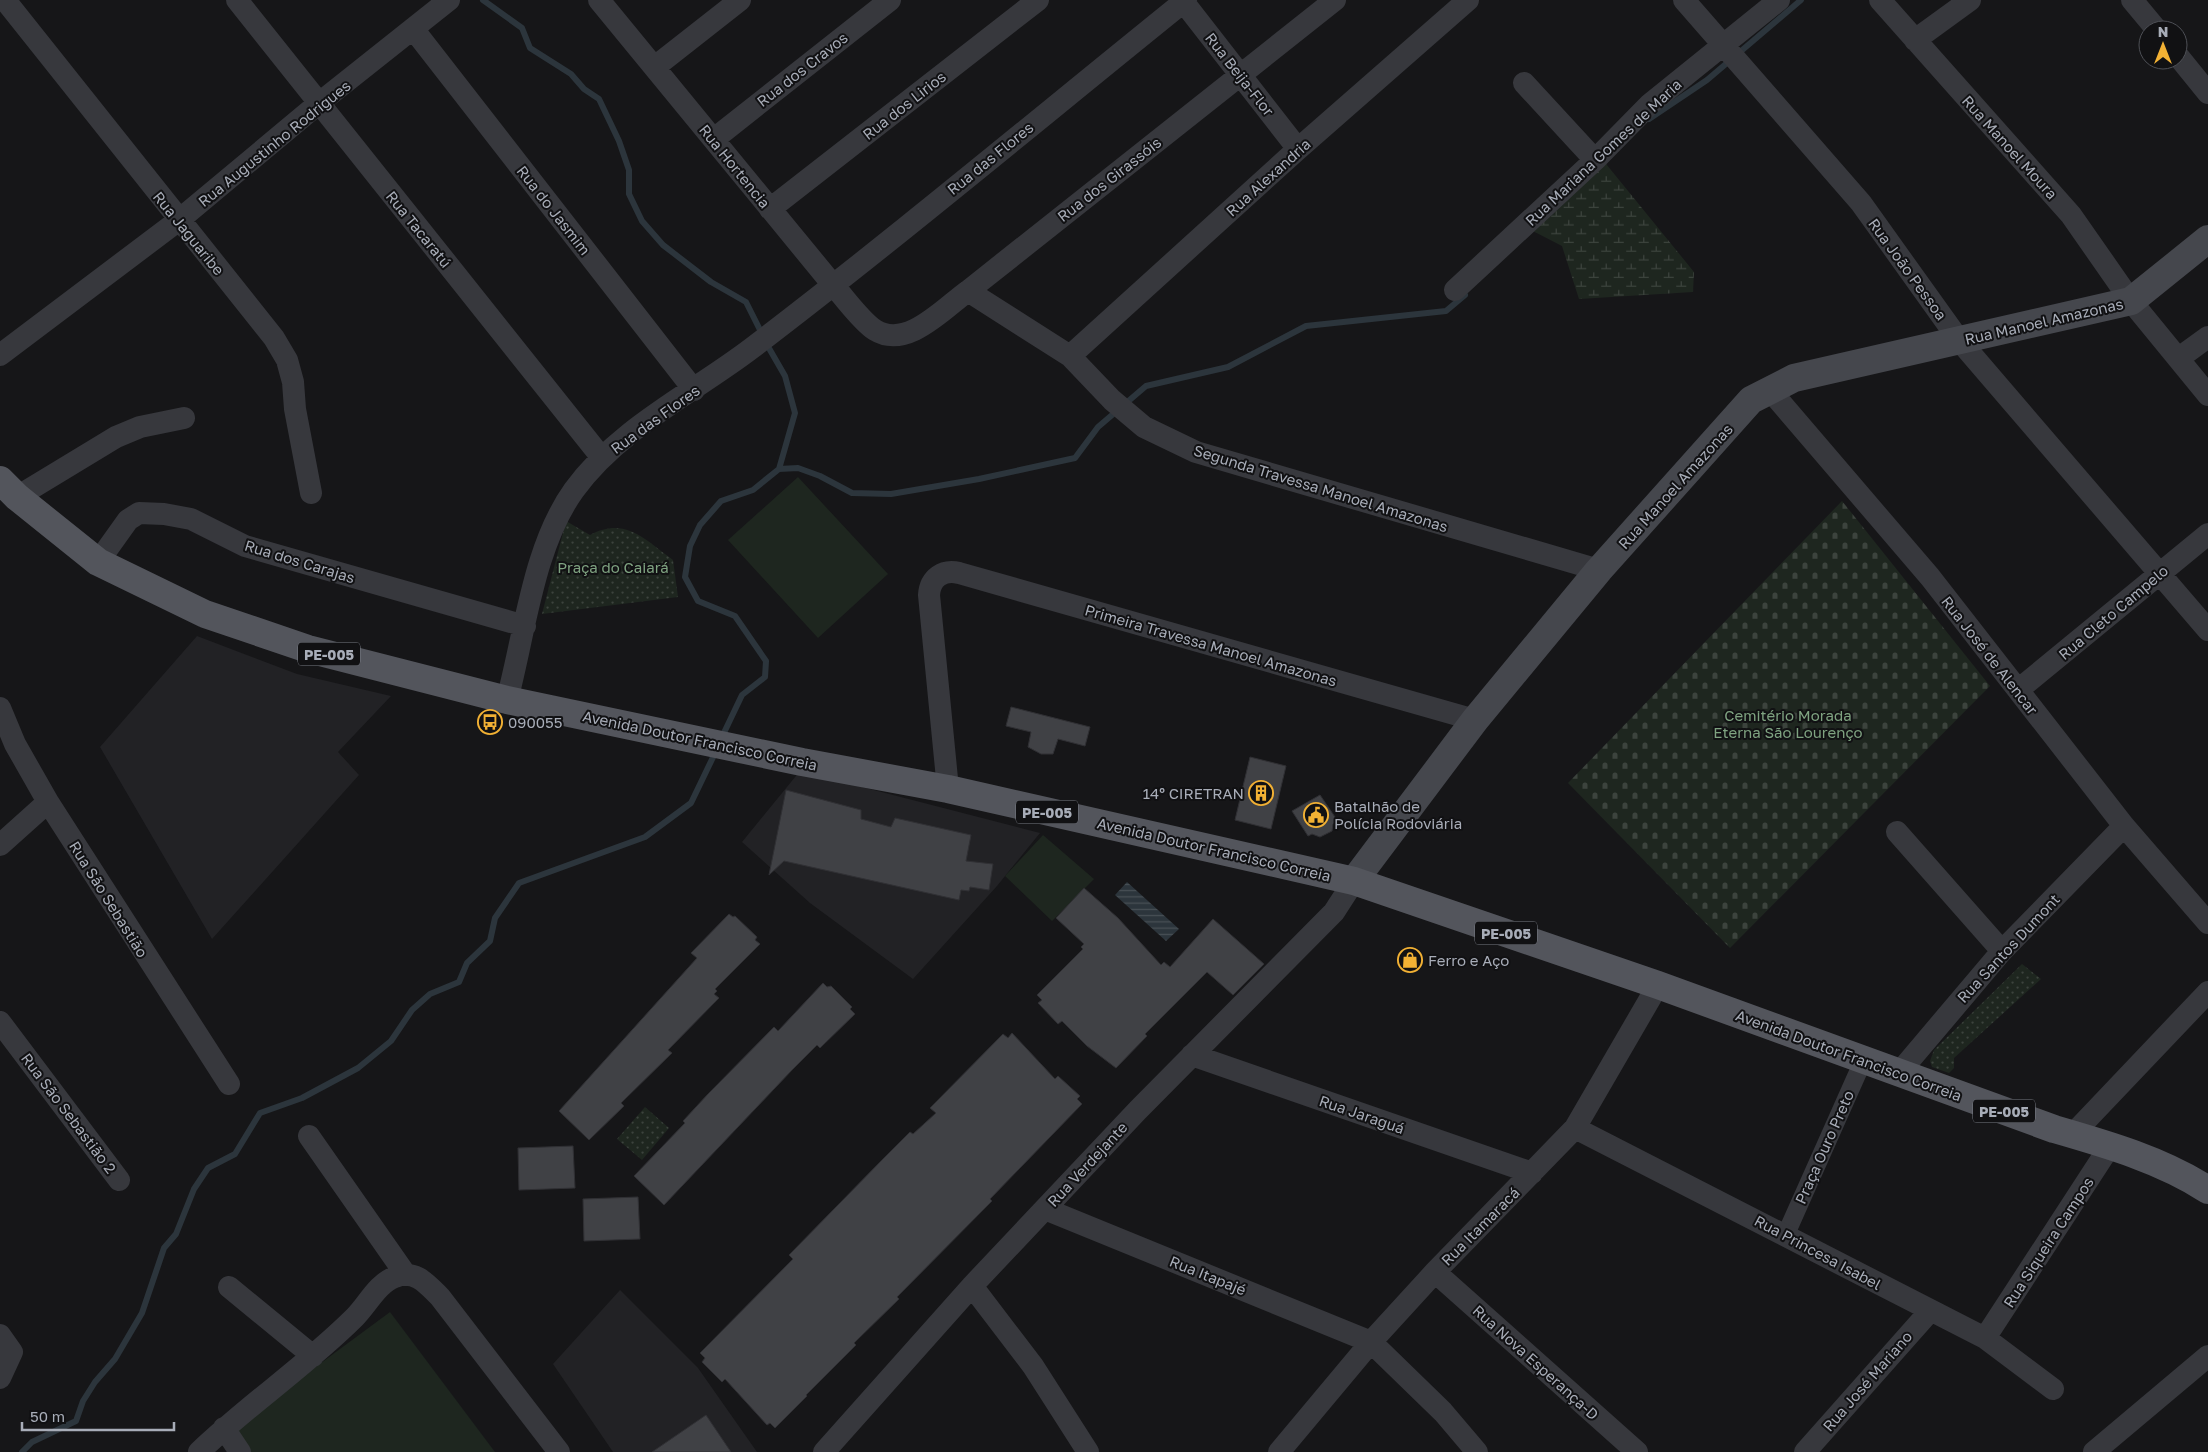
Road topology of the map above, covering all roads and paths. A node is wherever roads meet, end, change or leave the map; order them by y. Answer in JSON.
{"nodes":[{"id":1,"x":5,"y":0,"type":"edge"},
{"id":2,"x":237,"y":0,"type":"edge"},
{"id":3,"x":600,"y":0,"type":"edge"},
{"id":4,"x":740,"y":0,"type":"edge"},
{"id":5,"x":890,"y":0,"type":"edge"},
{"id":6,"x":1038,"y":0,"type":"edge"},
{"id":7,"x":1335,"y":0,"type":"edge"},
{"id":8,"x":1684,"y":0,"type":"edge"},
{"id":9,"x":1779,"y":0,"type":"edge"},
{"id":10,"x":1880,"y":0,"type":"edge"},
{"id":11,"x":1970,"y":0,"type":"edge"},
{"id":12,"x":2132,"y":0,"type":"edge"},
{"id":13,"x":445,"y":1,"type":"edge"},
{"id":14,"x":1184,"y":1,"type":"edge"},
{"id":15,"x":1458,"y":4,"type":"edge"},
{"id":16,"x":2149,"y":20,"type":"edge"},
{"id":17,"x":414,"y":30,"type":"junction"},
{"id":18,"x":1915,"y":40,"type":"junction"},
{"id":19,"x":1724,"y":46,"type":"junction"},
{"id":20,"x":656,"y":66,"type":"junction"},
{"id":21,"x":2188,"y":68,"type":"edge"},
{"id":22,"x":1240,"y":74,"type":"junction"},
{"id":23,"x":1524,"y":83,"type":"dead end"},
{"id":24,"x":2208,"y":93,"type":"edge"},
{"id":25,"x":318,"y":104,"type":"junction"},
{"id":26,"x":714,"y":139,"type":"junction"},
{"id":27,"x":1298,"y":149,"type":"junction"},
{"id":28,"x":1595,"y":160,"type":"junction"},
{"id":29,"x":770,"y":209,"type":"junction"},
{"id":30,"x":180,"y":220,"type":"junction"},
{"id":31,"x":2208,"y":239,"type":"edge"},
{"id":32,"x":833,"y":285,"type":"junction"},
{"id":33,"x":1456,"y":290,"type":"dead end"},
{"id":34,"x":968,"y":291,"type":"junction"},
{"id":35,"x":2131,"y":301,"type":"junction"},
{"id":36,"x":874,"y":329,"type":"joint"},
{"id":37,"x":2208,"y":337,"type":"edge"},
{"id":38,"x":1959,"y":340,"type":"junction"},
{"id":39,"x":1,"y":353,"type":"edge"},
{"id":40,"x":1070,"y":356,"type":"junction"},
{"id":41,"x":2180,"y":358,"type":"junction"},
{"id":42,"x":1769,"y":389,"type":"junction"},
{"id":43,"x":694,"y":390,"type":"junction"},
{"id":44,"x":2208,"y":395,"type":"edge"},
{"id":45,"x":184,"y":418,"type":"dead end"},
{"id":46,"x":602,"y":458,"type":"junction"},
{"id":47,"x":8,"y":489,"type":"edge"},
{"id":48,"x":311,"y":493,"type":"dead end"},
{"id":49,"x":2208,"y":534,"type":"edge"},
{"id":50,"x":98,"y":562,"type":"junction"},
{"id":51,"x":1599,"y":570,"type":"junction"},
{"id":52,"x":2160,"y":573,"type":"junction"},
{"id":53,"x":525,"y":626,"type":"junction"},
{"id":54,"x":2208,"y":630,"type":"edge"},
{"id":55,"x":2018,"y":690,"type":"junction"},
{"id":56,"x":507,"y":700,"type":"junction"},
{"id":57,"x":0,"y":708,"type":"edge"},
{"id":58,"x":1475,"y":720,"type":"junction"},
{"id":59,"x":948,"y":789,"type":"junction"},
{"id":60,"x":48,"y":802,"type":"junction"},
{"id":61,"x":2124,"y":826,"type":"junction"},
{"id":62,"x":1897,"y":832,"type":"dead end"},
{"id":63,"x":0,"y":846,"type":"edge"},
{"id":64,"x":1354,"y":880,"type":"junction"},
{"id":65,"x":2208,"y":923,"type":"edge"},
{"id":66,"x":2002,"y":951,"type":"junction"},
{"id":67,"x":1658,"y":986,"type":"junction"},
{"id":68,"x":2208,"y":992,"type":"edge"},
{"id":69,"x":0,"y":1022,"type":"edge"},
{"id":70,"x":1192,"y":1055,"type":"junction"},
{"id":71,"x":1863,"y":1061,"type":"junction"},
{"id":72,"x":1898,"y":1074,"type":"junction"},
{"id":73,"x":229,"y":1084,"type":"dead end"},
{"id":74,"x":1575,"y":1128,"type":"junction"},
{"id":75,"x":2073,"y":1134,"type":"junction"},
{"id":76,"x":309,"y":1136,"type":"dead end"},
{"id":77,"x":2110,"y":1146,"type":"junction"},
{"id":78,"x":1532,"y":1174,"type":"junction"},
{"id":79,"x":119,"y":1180,"type":"dead end"},
{"id":80,"x":2208,"y":1190,"type":"edge"},
{"id":81,"x":1045,"y":1209,"type":"junction"},
{"id":82,"x":1786,"y":1234,"type":"junction"},
{"id":83,"x":1435,"y":1272,"type":"junction"},
{"id":84,"x":406,"y":1275,"type":"junction"},
{"id":85,"x":972,"y":1286,"type":"junction"},
{"id":86,"x":228,"y":1287,"type":"dead end"},
{"id":87,"x":1930,"y":1311,"type":"junction"},
{"id":88,"x":1985,"y":1338,"type":"junction"},
{"id":89,"x":1371,"y":1342,"type":"junction"},
{"id":90,"x":6,"y":1344,"type":"edge"},
{"id":91,"x":313,"y":1356,"type":"junction"},
{"id":92,"x":2208,"y":1356,"type":"edge"},
{"id":93,"x":0,"y":1378,"type":"edge"},
{"id":94,"x":2053,"y":1390,"type":"dead end"},
{"id":95,"x":224,"y":1428,"type":"junction"},
{"id":96,"x":834,"y":1448,"type":"edge"},
{"id":97,"x":200,"y":1452,"type":"edge"},
{"id":98,"x":240,"y":1452,"type":"edge"},
{"id":99,"x":559,"y":1452,"type":"edge"},
{"id":100,"x":1088,"y":1452,"type":"edge"},
{"id":101,"x":1280,"y":1452,"type":"edge"},
{"id":102,"x":1477,"y":1452,"type":"edge"},
{"id":103,"x":1637,"y":1452,"type":"edge"},
{"id":104,"x":1805,"y":1452,"type":"edge"},
{"id":105,"x":2094,"y":1452,"type":"edge"}],
"edges":[{"from":1,"to":30,"type":"street","name":"Rua Jaguaribe"},
{"from":2,"to":25,"type":"street","name":"Rua Tacaratú"},
{"from":3,"to":20,"type":"street","name":"Rua Hortencia"},
{"from":4,"to":20,"type":"street"},
{"from":5,"to":26,"type":"street","name":"Rua dos Cravos"},
{"from":6,"to":29,"type":"street","name":"Rua dos Lirios"},
{"from":7,"to":22,"type":"street","name":"Rua dos Girassóis"},
{"from":8,"to":19,"type":"street","name":"Rua João Pessoa"},
{"from":9,"to":19,"type":"street","name":"Rua Mariana Gomes de Maria"},
{"from":10,"to":18,"type":"street","name":"Rua Manoel Moura"},
{"from":11,"to":18,"type":"street"},
{"from":12,"to":16,"type":"street"},
{"from":13,"to":17,"type":"street","name":"Rua Augustinho Rodrigues"},
{"from":14,"to":22,"type":"street","name":"Rua Beija-Flor"},
{"from":14,"to":32,"type":"street","name":"Rua das Flores"},
{"from":15,"to":27,"type":"street","name":"Rua Alexandria"},
{"from":17,"to":25,"type":"street","name":"Rua Augustinho Rodrigues"},
{"from":17,"to":43,"type":"street","name":"Rua do Jasmim"},
{"from":18,"to":35,"type":"street","name":"Rua Manoel Moura"},
{"from":19,"to":28,"type":"street","name":"Rua Mariana Gomes de Maria"},
{"from":19,"to":38,"type":"street","name":"Rua João Pessoa"},
{"from":20,"to":26,"type":"street","name":"Rua Hortencia"},
{"from":21,"to":24,"type":"street"},
{"from":22,"to":27,"type":"street","name":"Rua Beija-Flor"},
{"from":22,"to":34,"type":"street","name":"Rua dos Girassóis"},
{"from":23,"to":28,"type":"street"},
{"from":25,"to":30,"type":"street","name":"Rua Augustinho Rodrigues"},
{"from":25,"to":46,"type":"street","name":"Rua Tacaratú"},
{"from":26,"to":29,"type":"street","name":"Rua Hortencia"},
{"from":27,"to":40,"type":"street","name":"Rua Alexandria"},
{"from":28,"to":33,"type":"street","name":"Rua Mariana Gomes de Maria"},
{"from":29,"to":32,"type":"street","name":"Rua Hortencia"},
{"from":30,"to":39,"type":"street","name":"Rua Augustinho Rodrigues"},
{"from":30,"to":48,"type":"street","name":"Rua Jaguaribe"},
{"from":31,"to":35,"type":"main road"},
{"from":32,"to":36,"type":"street","name":"Rua Hortencia"},
{"from":32,"to":43,"type":"street","name":"Rua das Flores"},
{"from":34,"to":36,"type":"street","name":"Rua dos Girassóis"},
{"from":34,"to":40,"type":"street"},
{"from":35,"to":38,"type":"main road","name":"Rua Manoel Amazonas"},
{"from":35,"to":41,"type":"street","name":"Rua Manoel Moura"},
{"from":37,"to":41,"type":"street"},
{"from":38,"to":42,"type":"main road","name":"Rua Manoel Amazonas"},
{"from":38,"to":52,"type":"street","name":"Rua João Pessoa"},
{"from":40,"to":51,"type":"street","name":"Segunda Travessa Manoel Amazonas"},
{"from":41,"to":44,"type":"street","name":"Rua Manoel Moura"},
{"from":42,"to":51,"type":"main road","name":"Rua Manoel Amazonas"},
{"from":42,"to":55,"type":"street","name":"Rua José de Alencar"},
{"from":43,"to":46,"type":"street","name":"Rua das Flores"},
{"from":45,"to":47,"type":"street"},
{"from":46,"to":53,"type":"street","name":"Rua das Flores"},
{"from":47,"to":50,"type":"main road","name":"Avenida Doutor Francisco Correia","number":"PE-005"},
{"from":49,"to":52,"type":"street","name":"Rua Cleto Campelo"},
{"from":50,"to":53,"type":"street","name":"Rua dos Carajas"},
{"from":50,"to":56,"type":"main road","name":"Avenida Doutor Francisco Correia","number":"PE-005"},
{"from":51,"to":58,"type":"main road","name":"Rua Manoel Amazonas"},
{"from":52,"to":54,"type":"street","name":"Rua João Pessoa"},
{"from":52,"to":55,"type":"street","name":"Rua Cleto Campelo"},
{"from":53,"to":56,"type":"street","name":"Rua das Flores"},
{"from":55,"to":61,"type":"street","name":"Rua José de Alencar"},
{"from":56,"to":59,"type":"main road","name":"Avenida Doutor Francisco Correia","number":"PE-005"},
{"from":57,"to":60,"type":"street","name":"Rua São Sebastião"},
{"from":58,"to":59,"type":"street","name":"Primeira Travessa Manoel Amazonas"},
{"from":58,"to":64,"type":"main road","name":"Rua Manoel Amazonas"},
{"from":59,"to":64,"type":"main road","name":"Avenida Doutor Francisco Correia","number":"PE-005"},
{"from":60,"to":63,"type":"street"},
{"from":60,"to":73,"type":"street","name":"Rua São Sebastião"},
{"from":61,"to":65,"type":"street","name":"Rua José de Alencar"},
{"from":61,"to":66,"type":"street","name":"Rua Santos Dumont"},
{"from":62,"to":66,"type":"street"},
{"from":64,"to":67,"type":"main road","number":"PE-005"},
{"from":64,"to":70,"type":"street","name":"Rua Verdejante"},
{"from":66,"to":72,"type":"street","name":"Rua Santos Dumont"},
{"from":67,"to":71,"type":"main road","name":"Avenida Doutor Francisco Correia","number":"PE-005"},
{"from":67,"to":74,"type":"street","name":"Rua Itamaracá"},
{"from":68,"to":75,"type":"street"},
{"from":69,"to":79,"type":"street","name":"Rua São Sebastião 2"},
{"from":70,"to":78,"type":"street","name":"Rua Jaraguá"},
{"from":70,"to":81,"type":"street","name":"Rua Verdejante"},
{"from":71,"to":72,"type":"main road","name":"Avenida Doutor Francisco Correia","number":"PE-005"},
{"from":71,"to":82,"type":"street","name":"Praça Ouro Preto"},
{"from":72,"to":75,"type":"main road","name":"Avenida Doutor Francisco Correia","number":"PE-005"},
{"from":74,"to":78,"type":"street","name":"Rua Itamaracá"},
{"from":74,"to":82,"type":"street","name":"Rua Princesa Isabel"},
{"from":75,"to":77,"type":"main road","name":"Avenida Doutor Francisco Correia","number":"PE-005"},
{"from":76,"to":84,"type":"street"},
{"from":77,"to":80,"type":"main road","name":"Avenida Doutor Francisco Correia","number":"PE-005"},
{"from":77,"to":88,"type":"street","name":"Rua Siqueira Campos"},
{"from":78,"to":83,"type":"street","name":"Rua Itamaracá"},
{"from":81,"to":85,"type":"street","name":"Rua Verdejante"},
{"from":81,"to":89,"type":"street","name":"Rua Itapajé"},
{"from":82,"to":87,"type":"street","name":"Rua Princesa Isabel"},
{"from":83,"to":89,"type":"street","name":"Rua Itamaracá"},
{"from":83,"to":103,"type":"street","name":"Rua Nova Esperança-D"},
{"from":84,"to":91,"type":"street"},
{"from":84,"to":99,"type":"street"},
{"from":85,"to":96,"type":"street","name":"Rua Verdejante"},
{"from":85,"to":100,"type":"street"},
{"from":86,"to":91,"type":"street"},
{"from":87,"to":88,"type":"street","name":"Rua Princesa Isabel"},
{"from":87,"to":104,"type":"street","name":"Rua José Mariano"},
{"from":88,"to":94,"type":"street","name":"Rua Princesa Isabel"},
{"from":89,"to":101,"type":"street","name":"Rua Itamaracá"},
{"from":89,"to":102,"type":"street"},
{"from":90,"to":93,"type":"street"},
{"from":91,"to":95,"type":"street"},
{"from":92,"to":105,"type":"street"},
{"from":95,"to":97,"type":"street"},
{"from":95,"to":98,"type":"street"}]}
